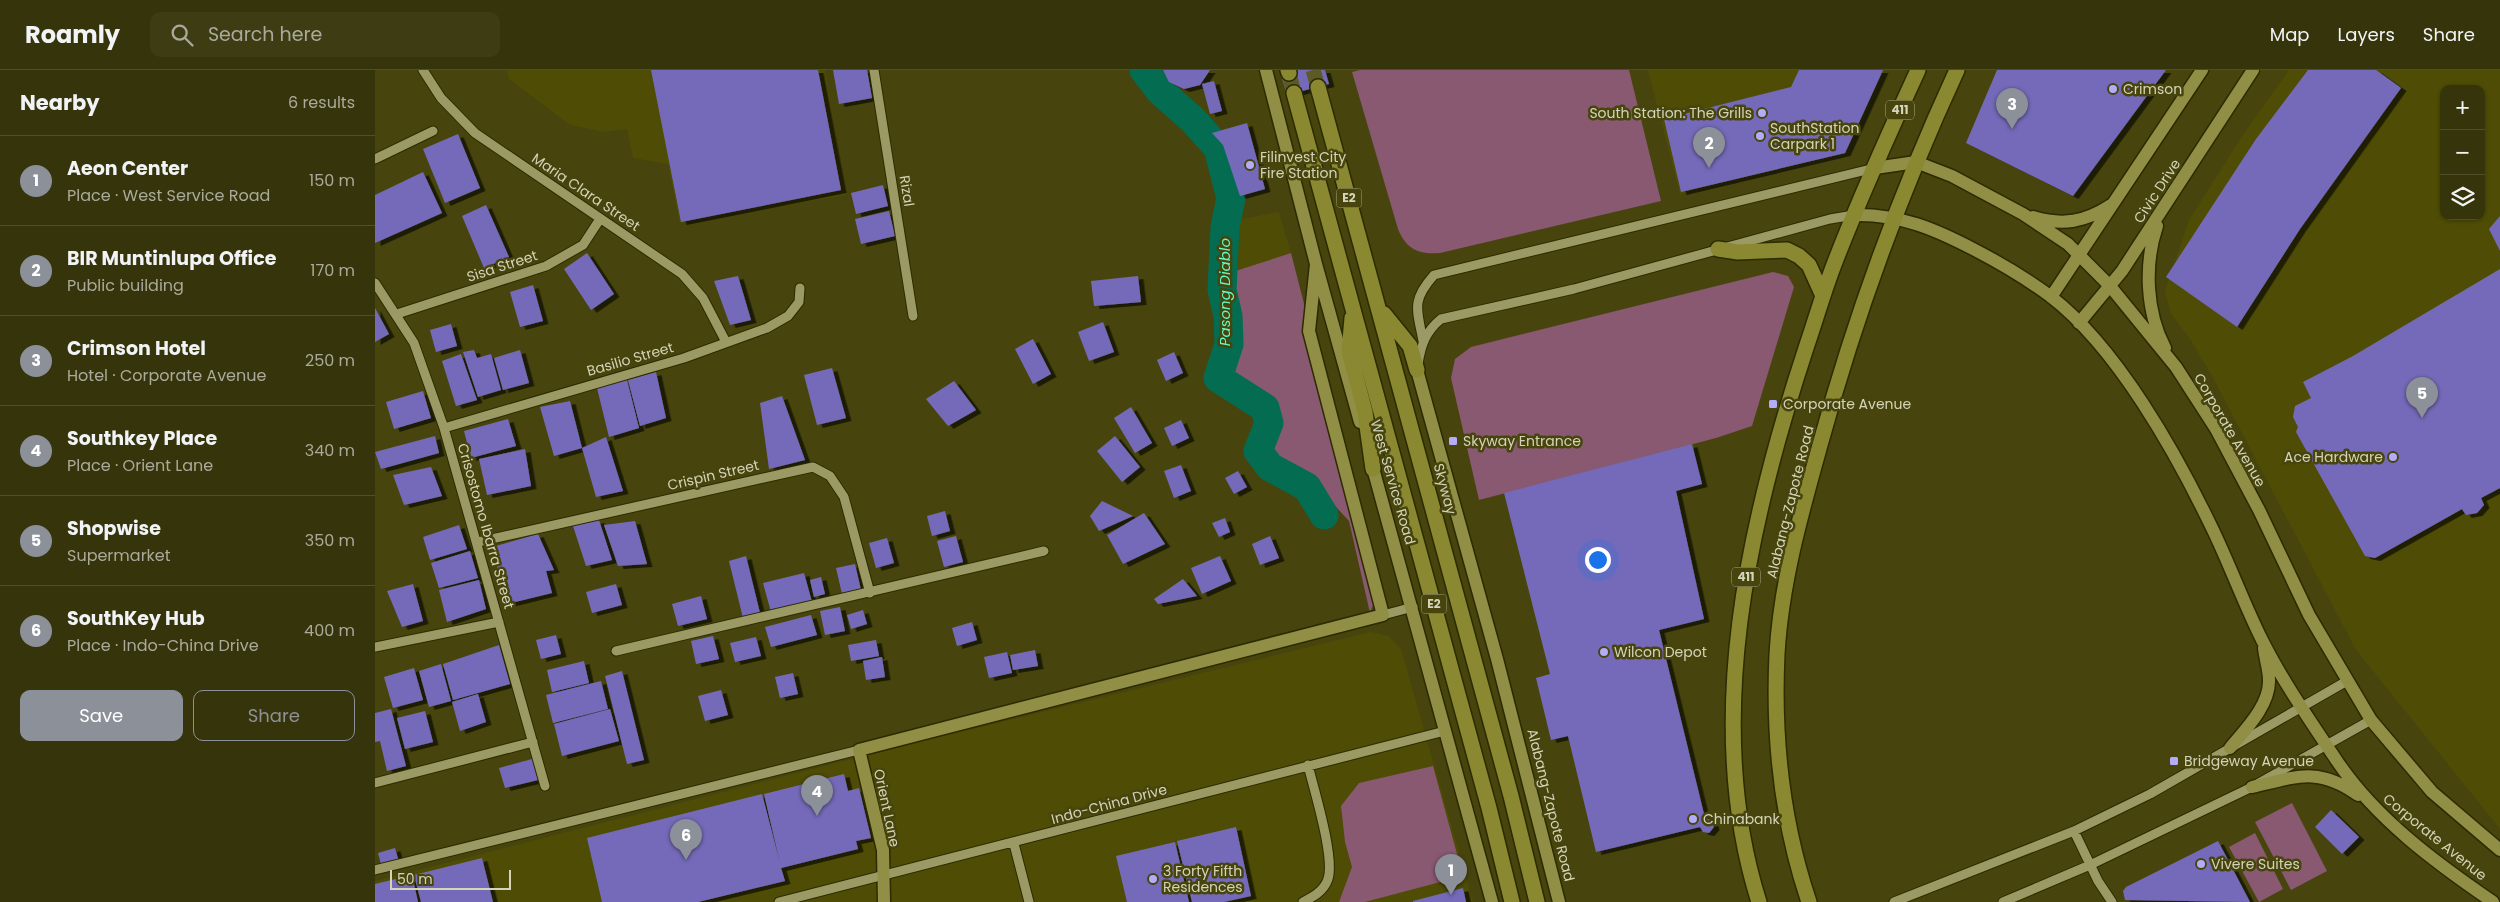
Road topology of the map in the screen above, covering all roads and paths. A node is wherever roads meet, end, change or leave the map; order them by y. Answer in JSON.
{"nodes":[{"id":1,"x":423,"y":70,"type":"edge"},
{"id":2,"x":874,"y":70,"type":"edge"},
{"id":3,"x":1266,"y":70,"type":"edge"},
{"id":4,"x":1917,"y":70,"type":"edge"},
{"id":5,"x":1957,"y":70,"type":"edge"},
{"id":6,"x":2202,"y":70,"type":"edge"},
{"id":7,"x":2253,"y":70,"type":"edge"},
{"id":8,"x":1318,"y":87,"type":"tunnel mouth"},
{"id":9,"x":1294,"y":93,"type":"tunnel mouth"},
{"id":10,"x":433,"y":131,"type":"dead end"},
{"id":11,"x":375,"y":159,"type":"edge"},
{"id":12,"x":1916,"y":162,"type":"junction"},
{"id":13,"x":1875,"y":168,"type":"junction"},
{"id":14,"x":2115,"y":202,"type":"junction"},
{"id":15,"x":2161,"y":213,"type":"junction"},
{"id":16,"x":2023,"y":214,"type":"junction"},
{"id":17,"x":1854,"y":215,"type":"junction"},
{"id":18,"x":1896,"y":217,"type":"junction"},
{"id":19,"x":601,"y":219,"type":"junction"},
{"id":20,"x":1718,"y":249,"type":"junction"},
{"id":21,"x":2079,"y":255,"type":"junction"},
{"id":22,"x":1316,"y":264,"type":"junction"},
{"id":23,"x":375,"y":283,"type":"edge"},
{"id":24,"x":2110,"y":286,"type":"junction"},
{"id":25,"x":800,"y":288,"type":"dead end"},
{"id":26,"x":1823,"y":296,"type":"junction"},
{"id":27,"x":2051,"y":297,"type":"junction"},
{"id":28,"x":1353,"y":307,"type":"junction"},
{"id":29,"x":1380,"y":309,"type":"junction"},
{"id":30,"x":397,"y":314,"type":"junction"},
{"id":31,"x":913,"y":316,"type":"dead end"},
{"id":32,"x":2079,"y":323,"type":"junction"},
{"id":33,"x":1423,"y":341,"type":"junction"},
{"id":34,"x":726,"y":342,"type":"junction"},
{"id":35,"x":2176,"y":367,"type":"junction"},
{"id":36,"x":1417,"y":370,"type":"junction"},
{"id":37,"x":445,"y":428,"type":"junction"},
{"id":38,"x":1373,"y":469,"type":"junction"},
{"id":39,"x":478,"y":542,"type":"junction"},
{"id":40,"x":1044,"y":551,"type":"dead end"},
{"id":41,"x":870,"y":593,"type":"junction"},
{"id":42,"x":1413,"y":607,"type":"junction"},
{"id":43,"x":1383,"y":615,"type":"junction"},
{"id":44,"x":499,"y":622,"type":"junction"},
{"id":45,"x":2263,"y":641,"type":"junction"},
{"id":46,"x":375,"y":648,"type":"edge"},
{"id":47,"x":616,"y":651,"type":"dead end"},
{"id":48,"x":2347,"y":681,"type":"junction"},
{"id":49,"x":2303,"y":708,"type":"junction"},
{"id":50,"x":2371,"y":720,"type":"junction"},
{"id":51,"x":1445,"y":731,"type":"junction"},
{"id":52,"x":533,"y":742,"type":"junction"},
{"id":53,"x":2326,"y":744,"type":"junction"},
{"id":54,"x":2230,"y":748,"type":"junction"},
{"id":55,"x":859,"y":750,"type":"junction"},
{"id":56,"x":1308,"y":765,"type":"junction"},
{"id":57,"x":375,"y":783,"type":"edge"},
{"id":58,"x":545,"y":786,"type":"dead end"},
{"id":59,"x":2251,"y":787,"type":"junction"},
{"id":60,"x":2372,"y":805,"type":"junction"},
{"id":61,"x":2075,"y":831,"type":"junction"},
{"id":62,"x":1014,"y":844,"type":"junction"},
{"id":63,"x":2500,"y":850,"type":"edge"},
{"id":64,"x":2090,"y":865,"type":"junction"},
{"id":65,"x":375,"y":870,"type":"edge"},
{"id":66,"x":882,"y":877,"type":"junction"},
{"id":67,"x":779,"y":902,"type":"edge"},
{"id":68,"x":884,"y":902,"type":"edge"},
{"id":69,"x":1029,"y":902,"type":"edge"},
{"id":70,"x":1303,"y":902,"type":"edge"},
{"id":71,"x":1492,"y":902,"type":"edge"},
{"id":72,"x":1512,"y":902,"type":"edge"},
{"id":73,"x":1537,"y":902,"type":"edge"},
{"id":74,"x":1559,"y":902,"type":"edge"},
{"id":75,"x":1759,"y":902,"type":"edge"},
{"id":76,"x":1809,"y":902,"type":"edge"},
{"id":77,"x":1894,"y":902,"type":"edge"},
{"id":78,"x":2003,"y":902,"type":"edge"},
{"id":79,"x":2112,"y":902,"type":"edge"},
{"id":80,"x":2493,"y":902,"type":"edge"}],
"edges":[{"from":1,"to":19,"type":"street","name":"Maria Clara Street"},
{"from":2,"to":31,"type":"street","name":"Rizal"},
{"from":3,"to":22,"type":"main road","name":"West Service Road"},
{"from":4,"to":13,"type":"highway","name":"Alabang-Zapote Road","number":"411"},
{"from":5,"to":12,"type":"highway","name":"Alabang-Zapote Road","number":"411"},
{"from":6,"to":14,"type":"main road"},
{"from":7,"to":15,"type":"main road","name":"Civic Drive"},
{"from":8,"to":29,"type":"highway","name":"Skyway","number":"E2"},
{"from":9,"to":28,"type":"highway","number":"E2"},
{"from":10,"to":11,"type":"street"},
{"from":12,"to":13,"type":"main road","name":"Corporate Avenue"},
{"from":12,"to":16,"type":"main road","name":"Corporate Avenue"},
{"from":12,"to":18,"type":"highway","name":"Alabang-Zapote Road","number":"411"},
{"from":13,"to":17,"type":"highway","name":"Alabang-Zapote Road","number":"411"},
{"from":13,"to":33,"type":"street","name":"Corporate Avenue"},
{"from":14,"to":16,"type":"main road"},
{"from":14,"to":21,"type":"main road"},
{"from":15,"to":24,"type":"main road","name":"Civic Drive"},
{"from":15,"to":35,"type":"main road"},
{"from":16,"to":21,"type":"main road","name":"Corporate Avenue"},
{"from":17,"to":18,"type":"main road","name":"Corporate Avenue"},
{"from":17,"to":20,"type":"street","name":"Corporate Avenue"},
{"from":17,"to":26,"type":"highway","name":"Alabang-Zapote Road","number":"411"},
{"from":18,"to":27,"type":"main road","name":"Corporate Avenue"},
{"from":18,"to":76,"type":"highway","name":"Alabang-Zapote Road","number":"411"},
{"from":19,"to":30,"type":"street","name":"Sisa Street"},
{"from":19,"to":34,"type":"street","name":"Maria Clara Street"},
{"from":20,"to":26,"type":"highway"},
{"from":20,"to":33,"type":"street","name":"Corporate Avenue"},
{"from":21,"to":24,"type":"main road","name":"Corporate Avenue"},
{"from":21,"to":27,"type":"main road"},
{"from":22,"to":38,"type":"main road","name":"West Service Road"},
{"from":22,"to":43,"type":"main road"},
{"from":23,"to":30,"type":"street","name":"Crisostomo Ibarra Street"},
{"from":24,"to":32,"type":"main road","name":"Civic Drive"},
{"from":24,"to":35,"type":"main road","name":"Corporate Avenue"},
{"from":25,"to":34,"type":"street","name":"Basilio Street"},
{"from":26,"to":75,"type":"highway","name":"Alabang-Zapote Road","number":"411"},
{"from":27,"to":32,"type":"main road","name":"Corporate Avenue"},
{"from":28,"to":38,"type":"highway"},
{"from":28,"to":72,"type":"highway","number":"E2"},
{"from":29,"to":36,"type":"highway","number":"E2"},
{"from":29,"to":73,"type":"highway","name":"Skyway","number":"E2"},
{"from":30,"to":37,"type":"street","name":"Crisostomo Ibarra Street"},
{"from":32,"to":45,"type":"main road","name":"Corporate Avenue"},
{"from":33,"to":36,"type":"street","name":"Corporate Avenue"},
{"from":34,"to":37,"type":"street","name":"Basilio Street"},
{"from":35,"to":48,"type":"main road","name":"Corporate Avenue"},
{"from":36,"to":74,"type":"main road","name":"Alabang-Zapote Road"},
{"from":37,"to":39,"type":"street","name":"Crisostomo Ibarra Street"},
{"from":38,"to":42,"type":"main road","name":"West Service Road"},
{"from":39,"to":41,"type":"street","name":"Crispin Street"},
{"from":39,"to":44,"type":"street","name":"Crisostomo Ibarra Street"},
{"from":40,"to":41,"type":"street"},
{"from":41,"to":47,"type":"street"},
{"from":42,"to":43,"type":"street"},
{"from":42,"to":51,"type":"main road","name":"West Service Road"},
{"from":43,"to":55,"type":"main road"},
{"from":44,"to":46,"type":"street"},
{"from":44,"to":52,"type":"street","name":"Crisostomo Ibarra Street"},
{"from":45,"to":49,"type":"main road","name":"Corporate Avenue"},
{"from":45,"to":54,"type":"main road"},
{"from":48,"to":49,"type":"street"},
{"from":48,"to":50,"type":"main road","name":"Corporate Avenue"},
{"from":49,"to":53,"type":"main road","name":"Corporate Avenue"},
{"from":49,"to":54,"type":"street"},
{"from":50,"to":53,"type":"street"},
{"from":50,"to":63,"type":"main road","name":"Corporate Avenue"},
{"from":51,"to":56,"type":"street","name":"Indo-China Drive"},
{"from":51,"to":71,"type":"main road","name":"West Service Road"},
{"from":52,"to":57,"type":"street"},
{"from":52,"to":58,"type":"street","name":"Crisostomo Ibarra Street"},
{"from":53,"to":59,"type":"street"},
{"from":53,"to":60,"type":"main road","name":"Corporate Avenue"},
{"from":54,"to":61,"type":"street"},
{"from":55,"to":65,"type":"street"},
{"from":55,"to":66,"type":"main road","name":"Orient Lane"},
{"from":56,"to":62,"type":"street","name":"Indo-China Drive"},
{"from":56,"to":70,"type":"street"},
{"from":59,"to":60,"type":"main road"},
{"from":59,"to":64,"type":"street"},
{"from":60,"to":80,"type":"main road","name":"Corporate Avenue"},
{"from":61,"to":64,"type":"street"},
{"from":61,"to":77,"type":"street"},
{"from":62,"to":66,"type":"street","name":"Indo-China Drive"},
{"from":62,"to":69,"type":"street"},
{"from":64,"to":78,"type":"street"},
{"from":64,"to":79,"type":"street"},
{"from":66,"to":67,"type":"street","name":"Indo-China Drive"},
{"from":66,"to":68,"type":"main road","name":"Orient Lane"}]}
